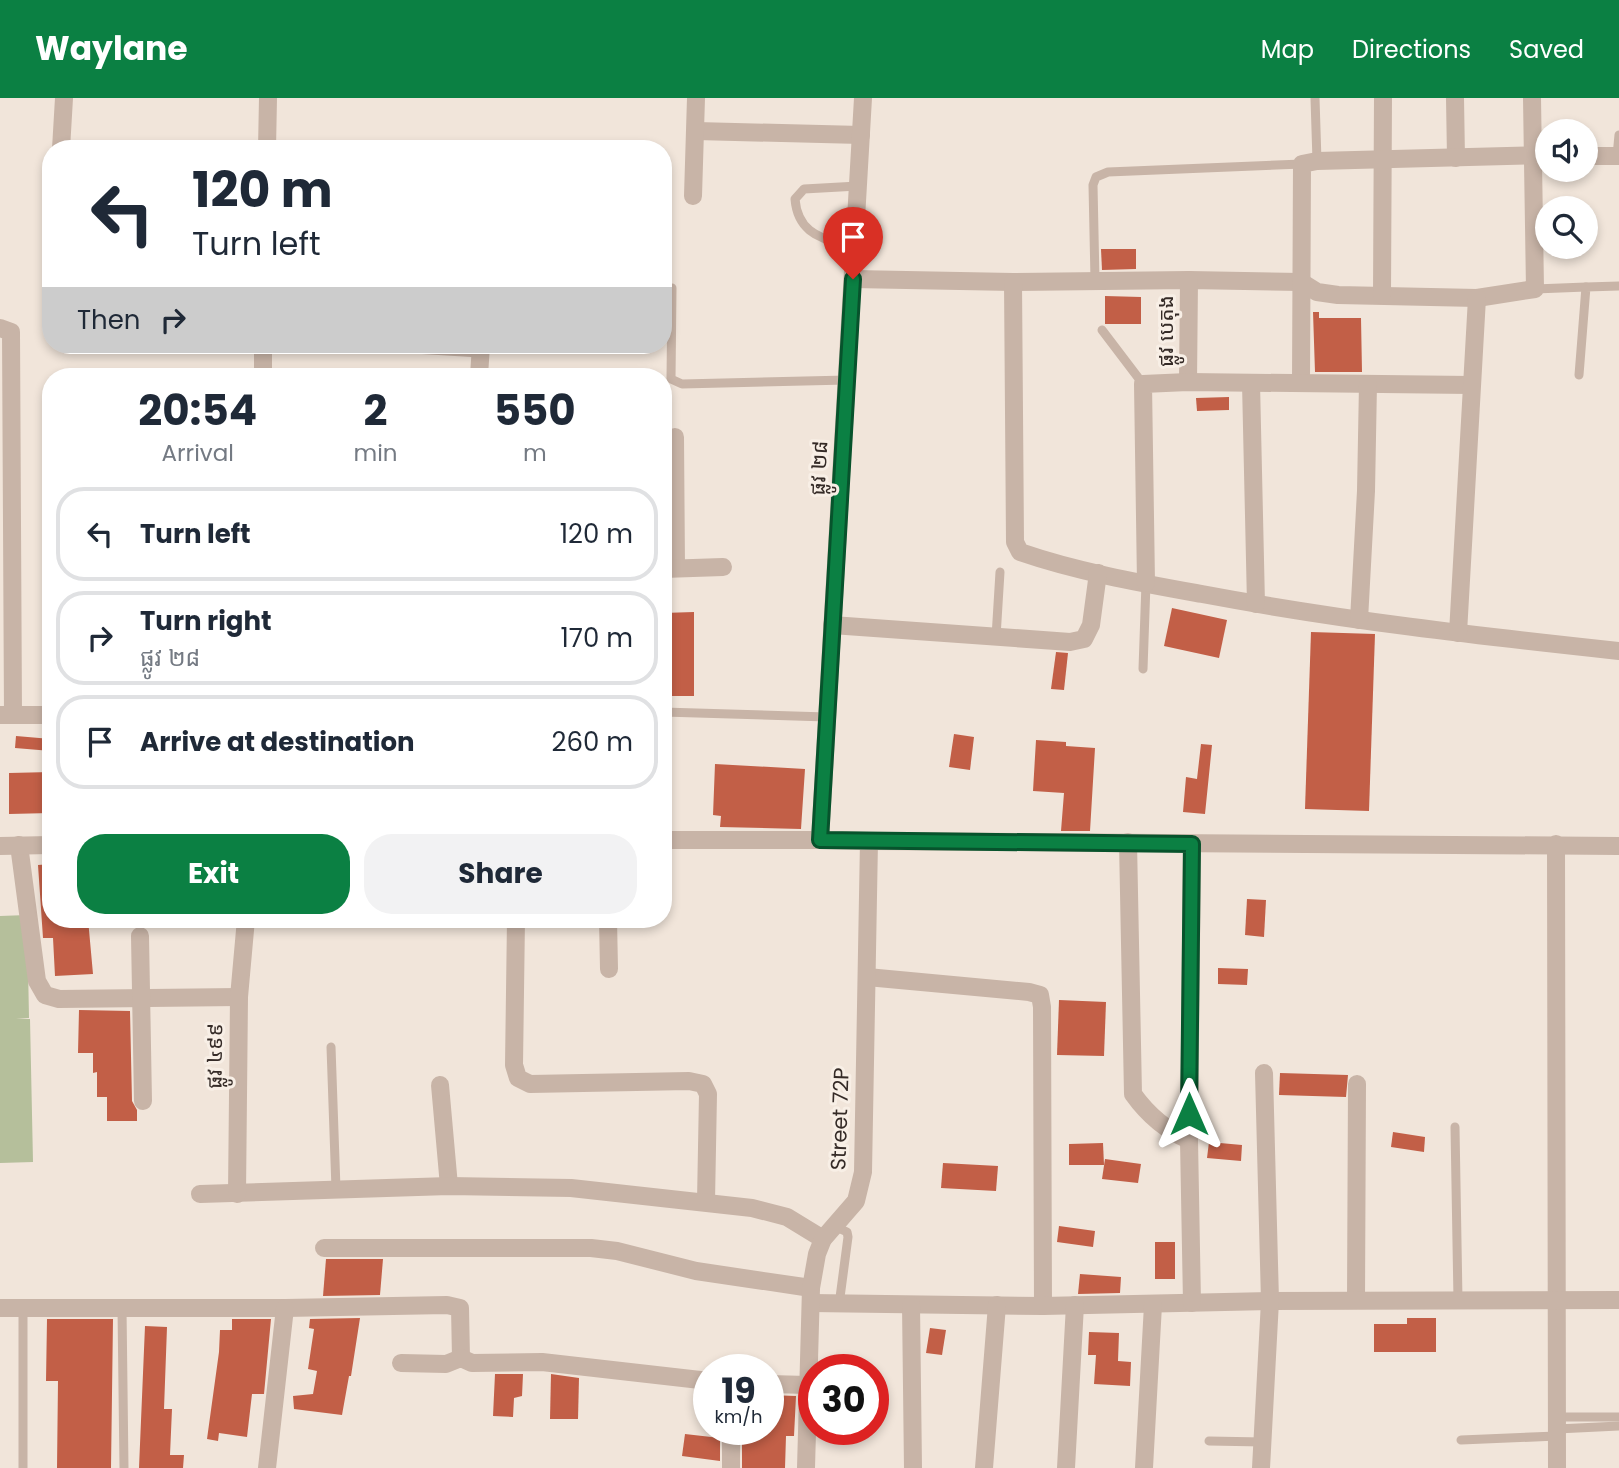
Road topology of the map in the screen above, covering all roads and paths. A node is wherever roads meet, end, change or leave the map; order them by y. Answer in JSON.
{"nodes":[{"id":1,"x":64,"y":98,"type":"edge"},
{"id":2,"x":268,"y":98,"type":"edge"},
{"id":3,"x":696,"y":98,"type":"edge"},
{"id":4,"x":863,"y":98,"type":"edge"},
{"id":5,"x":1315,"y":98,"type":"edge"},
{"id":6,"x":1383,"y":98,"type":"edge"},
{"id":7,"x":1455,"y":98,"type":"edge"},
{"id":8,"x":1532,"y":98,"type":"edge"},
{"id":9,"x":1535,"y":122,"type":"edge"},
{"id":10,"x":696,"y":131,"type":"junction"},
{"id":11,"x":861,"y":135,"type":"junction"},
{"id":12,"x":1619,"y":135,"type":"edge"},
{"id":13,"x":62,"y":140,"type":"edge"},
{"id":14,"x":267,"y":140,"type":"edge"},
{"id":15,"x":1535,"y":155,"type":"edge"},
{"id":16,"x":1598,"y":156,"type":"edge"},
{"id":17,"x":1618,"y":156,"type":"edge"},
{"id":18,"x":1456,"y":158,"type":"junction"},
{"id":19,"x":1382,"y":160,"type":"junction"},
{"id":20,"x":1310,"y":162,"type":"junction"},
{"id":21,"x":1538,"y":182,"type":"edge"},
{"id":22,"x":858,"y":186,"type":"junction"},
{"id":23,"x":693,"y":196,"type":"dead end"},
{"id":24,"x":855,"y":250,"type":"junction"},
{"id":25,"x":853,"y":279,"type":"junction"},
{"id":26,"x":1189,"y":279,"type":"junction"},
{"id":27,"x":1095,"y":280,"type":"junction"},
{"id":28,"x":1013,"y":282,"type":"junction"},
{"id":29,"x":1301,"y":282,"type":"junction"},
{"id":30,"x":1619,"y":286,"type":"edge"},
{"id":31,"x":1586,"y":287,"type":"junction"},
{"id":32,"x":1535,"y":289,"type":"junction"},
{"id":33,"x":1382,"y":295,"type":"junction"},
{"id":34,"x":1477,"y":298,"type":"junction"},
{"id":35,"x":0,"y":328,"type":"edge"},
{"id":36,"x":1102,"y":330,"type":"dead end"},
{"id":37,"x":1579,"y":375,"type":"dead end"},
{"id":38,"x":672,"y":380,"type":"edge"},
{"id":39,"x":846,"y":380,"type":"junction"},
{"id":40,"x":1188,"y":382,"type":"junction"},
{"id":41,"x":1251,"y":383,"type":"junction"},
{"id":42,"x":1301,"y":383,"type":"junction"},
{"id":43,"x":1143,"y":384,"type":"junction"},
{"id":44,"x":1368,"y":384,"type":"junction"},
{"id":45,"x":1471,"y":384,"type":"junction"},
{"id":46,"x":675,"y":438,"type":"dead end"},
{"id":47,"x":672,"y":504,"type":"edge"},
{"id":48,"x":723,"y":567,"type":"dead end"},
{"id":49,"x":672,"y":569,"type":"edge"},
{"id":50,"x":1000,"y":572,"type":"dead end"},
{"id":51,"x":1098,"y":573,"type":"junction"},
{"id":52,"x":1146,"y":583,"type":"junction"},
{"id":53,"x":1256,"y":604,"type":"junction"},
{"id":54,"x":1359,"y":621,"type":"junction"},
{"id":55,"x":832,"y":625,"type":"junction"},
{"id":56,"x":1458,"y":633,"type":"junction"},
{"id":57,"x":996,"y":637,"type":"junction"},
{"id":58,"x":1619,"y":651,"type":"edge"},
{"id":59,"x":1143,"y":668,"type":"dead end"},
{"id":60,"x":672,"y":712,"type":"edge"},
{"id":61,"x":7,"y":715,"type":"edge"},
{"id":62,"x":42,"y":715,"type":"edge"},
{"id":63,"x":827,"y":717,"type":"junction"},
{"id":64,"x":672,"y":840,"type":"edge"},
{"id":65,"x":820,"y":840,"type":"junction"},
{"id":66,"x":869,"y":841,"type":"junction"},
{"id":67,"x":1128,"y":842,"type":"junction"},
{"id":68,"x":1192,"y":844,"type":"junction"},
{"id":69,"x":1556,"y":844,"type":"junction"},
{"id":70,"x":19,"y":845,"type":"junction"},
{"id":71,"x":42,"y":845,"type":"edge"},
{"id":72,"x":0,"y":846,"type":"edge"},
{"id":73,"x":1619,"y":846,"type":"edge"},
{"id":74,"x":245,"y":928,"type":"edge"},
{"id":75,"x":516,"y":928,"type":"edge"},
{"id":76,"x":608,"y":928,"type":"edge"},
{"id":77,"x":140,"y":936,"type":"dead end"},
{"id":78,"x":609,"y":969,"type":"dead end"},
{"id":79,"x":867,"y":976,"type":"junction"},
{"id":80,"x":239,"y":997,"type":"junction"},
{"id":81,"x":141,"y":998,"type":"junction"},
{"id":82,"x":331,"y":1047,"type":"dead end"},
{"id":83,"x":1264,"y":1073,"type":"dead end"},
{"id":84,"x":1357,"y":1084,"type":"dead end"},
{"id":85,"x":440,"y":1085,"type":"dead end"},
{"id":86,"x":143,"y":1101,"type":"dead end"},
{"id":87,"x":1455,"y":1127,"type":"dead end"},
{"id":88,"x":1189,"y":1140,"type":"junction"},
{"id":89,"x":449,"y":1186,"type":"junction"},
{"id":90,"x":336,"y":1189,"type":"junction"},
{"id":91,"x":237,"y":1194,"type":"junction"},
{"id":92,"x":200,"y":1195,"type":"dead end"},
{"id":93,"x":706,"y":1201,"type":"junction"},
{"id":94,"x":828,"y":1232,"type":"junction"},
{"id":95,"x":324,"y":1248,"type":"dead end"},
{"id":96,"x":811,"y":1296,"type":"junction"},
{"id":97,"x":1356,"y":1300,"type":"junction"},
{"id":98,"x":1458,"y":1300,"type":"junction"},
{"id":99,"x":1556,"y":1300,"type":"junction"},
{"id":100,"x":1619,"y":1300,"type":"edge"},
{"id":101,"x":1270,"y":1301,"type":"junction"},
{"id":102,"x":1192,"y":1303,"type":"junction"},
{"id":103,"x":1153,"y":1304,"type":"junction"},
{"id":104,"x":839,"y":1305,"type":"junction"},
{"id":105,"x":911,"y":1305,"type":"junction"},
{"id":106,"x":997,"y":1305,"type":"junction"},
{"id":107,"x":1075,"y":1305,"type":"junction"},
{"id":108,"x":1043,"y":1306,"type":"junction"},
{"id":109,"x":0,"y":1308,"type":"edge"},
{"id":110,"x":23,"y":1308,"type":"junction"},
{"id":111,"x":122,"y":1308,"type":"junction"},
{"id":112,"x":285,"y":1308,"type":"junction"},
{"id":113,"x":809,"y":1354,"type":"edge"},
{"id":114,"x":461,"y":1358,"type":"junction"},
{"id":115,"x":401,"y":1363,"type":"dead end"},
{"id":116,"x":693,"y":1379,"type":"edge"},
{"id":117,"x":1619,"y":1417,"type":"edge"},
{"id":118,"x":1619,"y":1426,"type":"edge"},
{"id":119,"x":1557,"y":1427,"type":"junction"},
{"id":120,"x":1461,"y":1440,"type":"dead end"},
{"id":121,"x":1209,"y":1441,"type":"dead end"},
{"id":122,"x":1263,"y":1442,"type":"junction"},
{"id":123,"x":732,"y":1445,"type":"edge"},
{"id":124,"x":807,"y":1445,"type":"edge"},
{"id":125,"x":23,"y":1468,"type":"edge"},
{"id":126,"x":124,"y":1468,"type":"edge"},
{"id":127,"x":267,"y":1468,"type":"edge"},
{"id":128,"x":731,"y":1468,"type":"edge"},
{"id":129,"x":806,"y":1468,"type":"edge"},
{"id":130,"x":913,"y":1468,"type":"edge"},
{"id":131,"x":984,"y":1468,"type":"edge"},
{"id":132,"x":1066,"y":1468,"type":"edge"},
{"id":133,"x":1144,"y":1468,"type":"edge"},
{"id":134,"x":1261,"y":1468,"type":"edge"},
{"id":135,"x":1557,"y":1468,"type":"edge"}],
"edges":[{"from":1,"to":13,"type":"street"},
{"from":2,"to":14,"type":"street"},
{"from":3,"to":10,"type":"street"},
{"from":4,"to":11,"type":"street","name":"ផ្លូវ ២៨"},
{"from":5,"to":20,"type":"lane"},
{"from":6,"to":19,"type":"street"},
{"from":7,"to":18,"type":"street"},
{"from":8,"to":9,"type":"street"},
{"from":10,"to":11,"type":"street"},
{"from":10,"to":23,"type":"street"},
{"from":11,"to":22,"type":"street","name":"ផ្លូវ ២៨"},
{"from":12,"to":17,"type":"lane"},
{"from":15,"to":18,"type":"street"},
{"from":16,"to":17,"type":"street"},
{"from":18,"to":19,"type":"street"},
{"from":19,"to":20,"type":"street"},
{"from":19,"to":33,"type":"street"},
{"from":20,"to":27,"type":"lane"},
{"from":20,"to":29,"type":"street"},
{"from":21,"to":32,"type":"street"},
{"from":22,"to":24,"type":"street","name":"ផ្លូវ ២៨"},
{"from":22,"to":24,"type":"lane"},
{"from":24,"to":25,"type":"street","name":"ផ្លូវ ២៨"},
{"from":25,"to":28,"type":"street"},
{"from":25,"to":39,"type":"street","name":"ផ្លូវ ២៨"},
{"from":26,"to":27,"type":"street"},
{"from":26,"to":29,"type":"street"},
{"from":26,"to":40,"type":"street","name":"ផ្លូវ បេតុង"},
{"from":27,"to":28,"type":"street"},
{"from":28,"to":51,"type":"street"},
{"from":29,"to":33,"type":"street"},
{"from":29,"to":42,"type":"street"},
{"from":30,"to":31,"type":"lane"},
{"from":31,"to":32,"type":"lane"},
{"from":31,"to":37,"type":"lane"},
{"from":32,"to":34,"type":"street"},
{"from":33,"to":34,"type":"street"},
{"from":34,"to":45,"type":"street"},
{"from":35,"to":61,"type":"street"},
{"from":36,"to":43,"type":"lane"},
{"from":38,"to":39,"type":"lane"},
{"from":39,"to":55,"type":"street","name":"ផ្លូវ ២៨"},
{"from":40,"to":41,"type":"street"},
{"from":40,"to":43,"type":"street"},
{"from":41,"to":42,"type":"street"},
{"from":41,"to":53,"type":"street"},
{"from":42,"to":44,"type":"street"},
{"from":43,"to":52,"type":"street"},
{"from":44,"to":45,"type":"street"},
{"from":44,"to":54,"type":"street"},
{"from":45,"to":56,"type":"street"},
{"from":46,"to":47,"type":"street"},
{"from":48,"to":49,"type":"street"},
{"from":50,"to":57,"type":"lane"},
{"from":51,"to":52,"type":"street"},
{"from":51,"to":57,"type":"street"},
{"from":52,"to":53,"type":"street"},
{"from":52,"to":59,"type":"lane"},
{"from":53,"to":54,"type":"street"},
{"from":54,"to":56,"type":"street"},
{"from":55,"to":57,"type":"street"},
{"from":55,"to":63,"type":"street","name":"ផ្លូវ ២៨"},
{"from":56,"to":58,"type":"street"},
{"from":60,"to":63,"type":"lane"},
{"from":61,"to":62,"type":"street"},
{"from":63,"to":65,"type":"street","name":"ផ្លូវ ២៨"},
{"from":64,"to":65,"type":"street"},
{"from":65,"to":66,"type":"street"},
{"from":66,"to":67,"type":"street"},
{"from":66,"to":79,"type":"street","name":"Street 72P"},
{"from":67,"to":68,"type":"street"},
{"from":67,"to":88,"type":"street"},
{"from":68,"to":69,"type":"street"},
{"from":68,"to":88,"type":"street"},
{"from":69,"to":73,"type":"street"},
{"from":69,"to":99,"type":"street"},
{"from":70,"to":71,"type":"street"},
{"from":70,"to":72,"type":"street"},
{"from":70,"to":81,"type":"street"},
{"from":74,"to":80,"type":"street","name":"ផ្លូវ ៤៩៩"},
{"from":75,"to":93,"type":"street"},
{"from":76,"to":78,"type":"street"},
{"from":77,"to":81,"type":"street"},
{"from":79,"to":94,"type":"street","name":"Street 72P"},
{"from":79,"to":108,"type":"street"},
{"from":80,"to":81,"type":"street"},
{"from":80,"to":91,"type":"street","name":"ផ្លូវ ៤៩៩"},
{"from":81,"to":86,"type":"street"},
{"from":82,"to":90,"type":"lane"},
{"from":83,"to":101,"type":"street"},
{"from":84,"to":97,"type":"street"},
{"from":85,"to":89,"type":"street"},
{"from":87,"to":98,"type":"lane"},
{"from":88,"to":102,"type":"street"},
{"from":89,"to":90,"type":"street"},
{"from":89,"to":93,"type":"street"},
{"from":90,"to":91,"type":"street"},
{"from":91,"to":92,"type":"street"},
{"from":93,"to":94,"type":"street"},
{"from":94,"to":96,"type":"street","name":"Street 72P"},
{"from":94,"to":104,"type":"lane"},
{"from":95,"to":96,"type":"street"},
{"from":96,"to":104,"type":"street"},
{"from":96,"to":113,"type":"street","name":"Street 72P"},
{"from":97,"to":98,"type":"street"},
{"from":97,"to":101,"type":"street"},
{"from":98,"to":99,"type":"street"},
{"from":99,"to":100,"type":"street"},
{"from":99,"to":119,"type":"street"},
{"from":101,"to":102,"type":"street"},
{"from":101,"to":122,"type":"street"},
{"from":102,"to":103,"type":"street"},
{"from":103,"to":107,"type":"street"},
{"from":103,"to":133,"type":"street"},
{"from":104,"to":105,"type":"street"},
{"from":105,"to":106,"type":"street"},
{"from":105,"to":130,"type":"street"},
{"from":106,"to":108,"type":"street"},
{"from":106,"to":131,"type":"street"},
{"from":107,"to":108,"type":"street"},
{"from":107,"to":132,"type":"street"},
{"from":109,"to":110,"type":"street"},
{"from":110,"to":111,"type":"street"},
{"from":110,"to":125,"type":"lane"},
{"from":111,"to":112,"type":"street"},
{"from":111,"to":126,"type":"lane"},
{"from":112,"to":114,"type":"street"},
{"from":112,"to":127,"type":"street"},
{"from":114,"to":115,"type":"street"},
{"from":114,"to":116,"type":"street"},
{"from":117,"to":119,"type":"lane"},
{"from":118,"to":119,"type":"lane"},
{"from":119,"to":120,"type":"lane"},
{"from":119,"to":135,"type":"street"},
{"from":121,"to":122,"type":"lane"},
{"from":122,"to":134,"type":"street"},
{"from":123,"to":128,"type":"street"},
{"from":124,"to":129,"type":"street","name":"Street 72P"}]}
